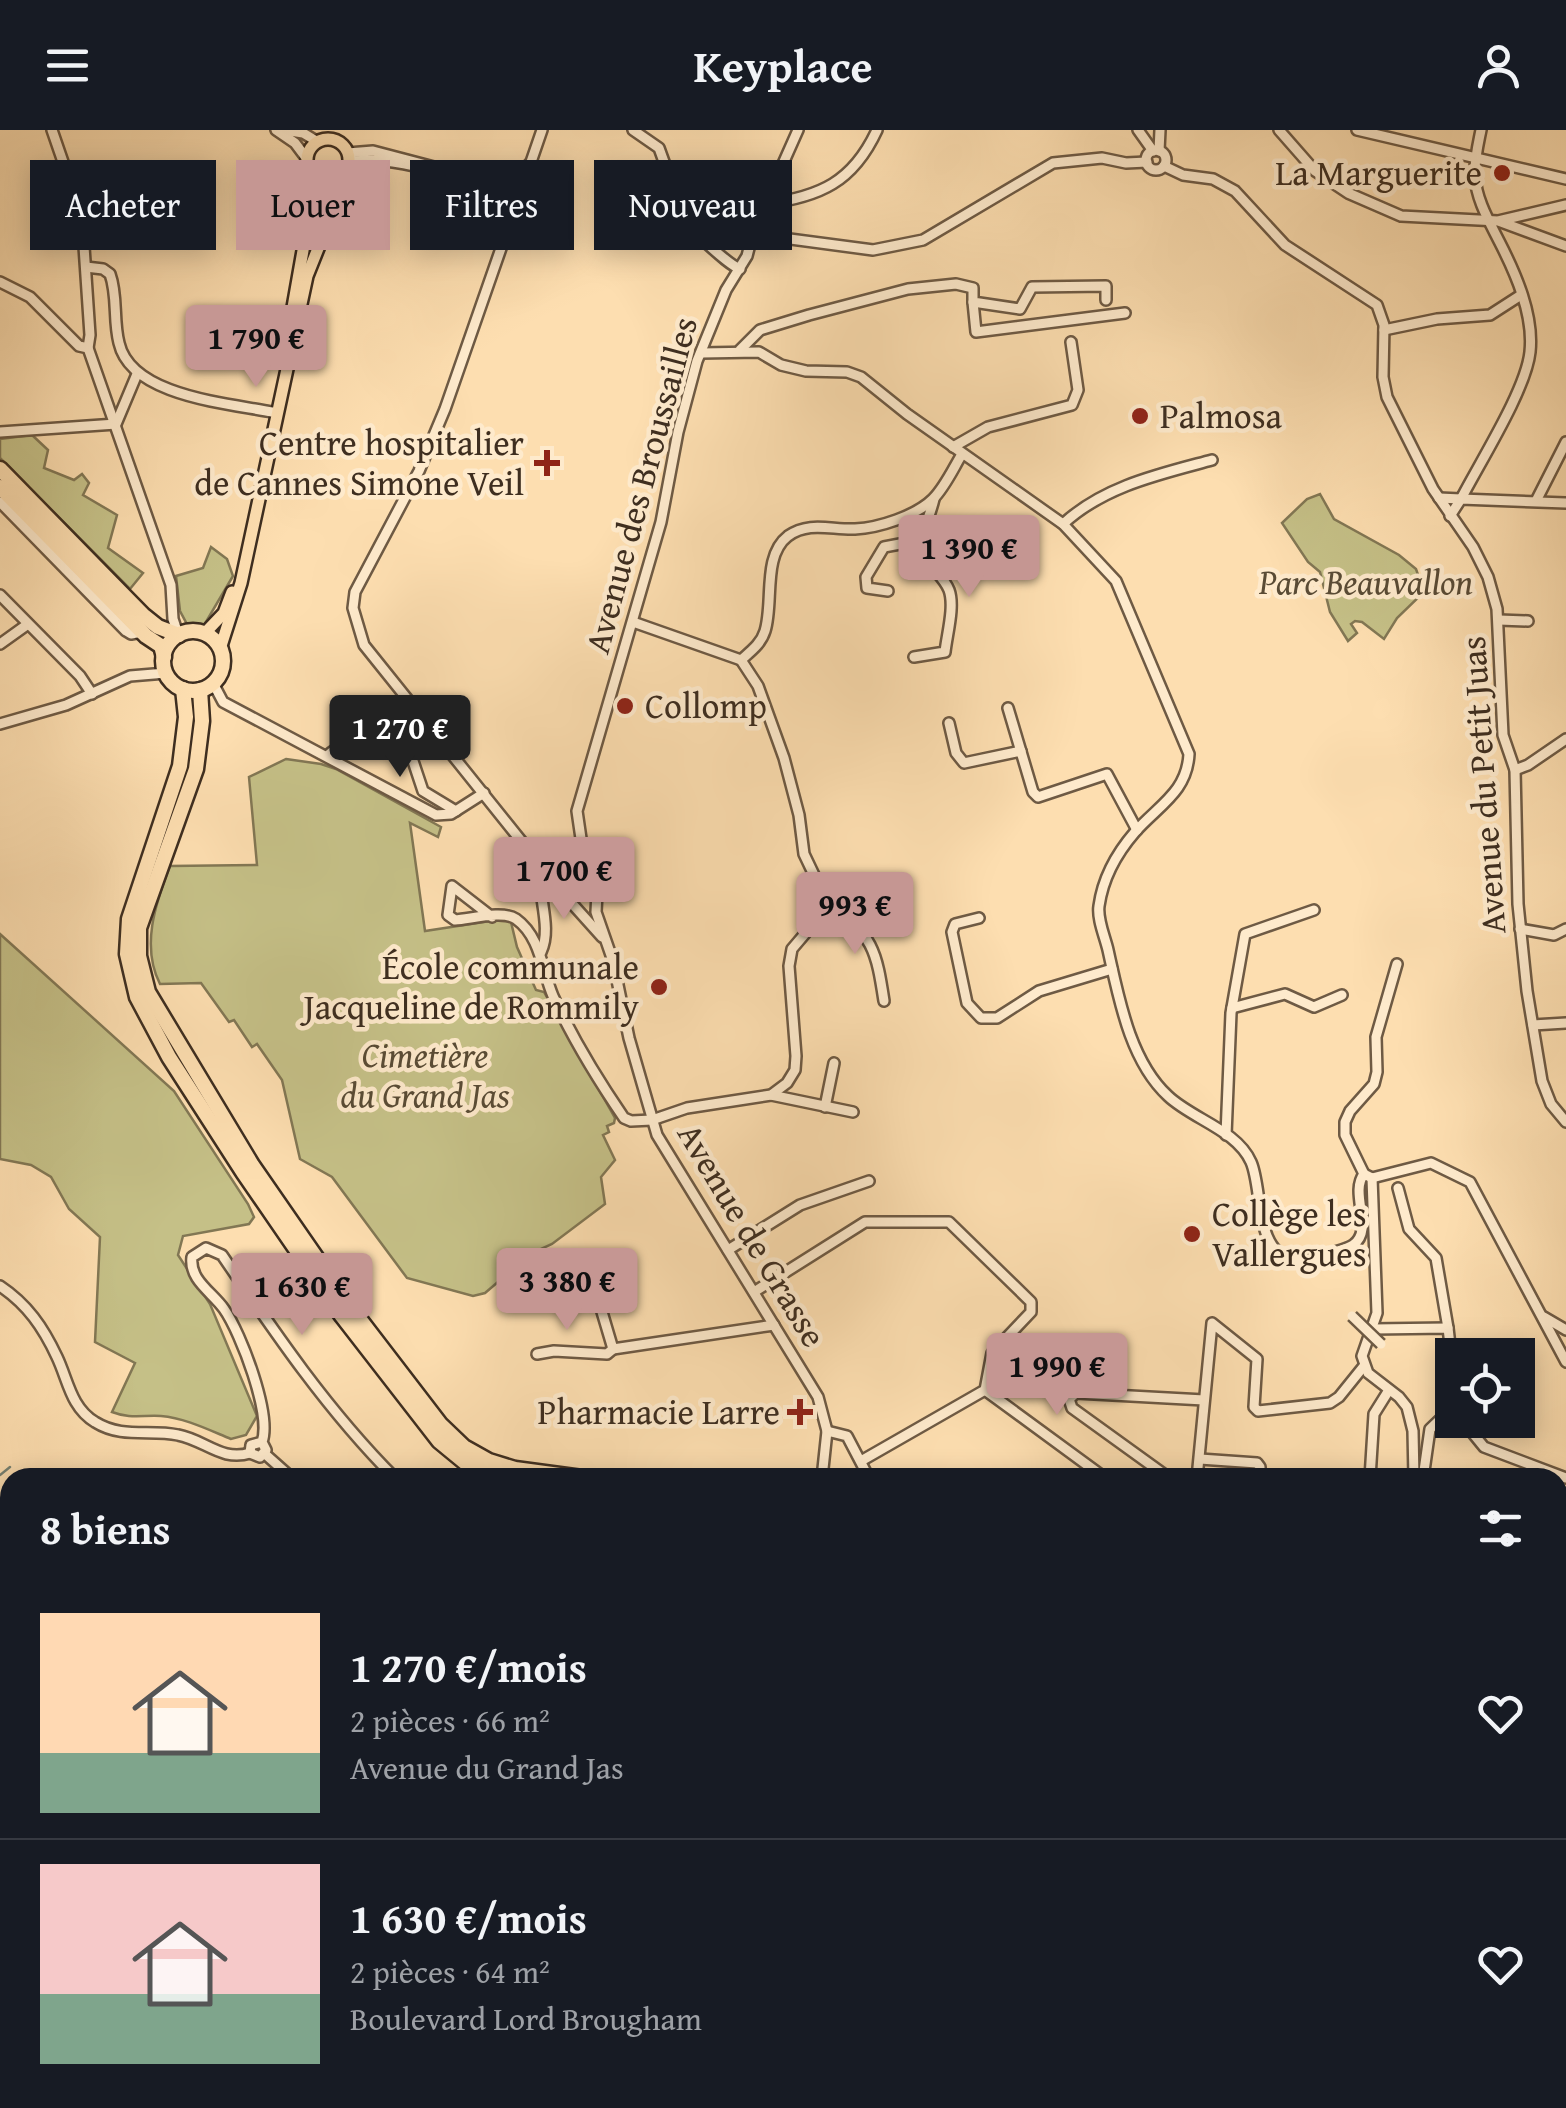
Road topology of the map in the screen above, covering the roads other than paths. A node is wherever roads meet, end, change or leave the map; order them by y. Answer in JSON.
{"nodes":[{"id":1,"x":52,"y":130,"type":"edge"},
{"id":2,"x":276,"y":130,"type":"edge"},
{"id":3,"x":284,"y":130,"type":"edge"},
{"id":4,"x":542,"y":130,"type":"edge"},
{"id":5,"x":633,"y":130,"type":"edge"},
{"id":6,"x":798,"y":130,"type":"edge"},
{"id":7,"x":878,"y":130,"type":"edge"},
{"id":8,"x":1138,"y":130,"type":"edge"},
{"id":9,"x":1160,"y":130,"type":"edge"},
{"id":10,"x":1279,"y":130,"type":"edge"},
{"id":11,"x":1357,"y":130,"type":"edge"},
{"id":12,"x":1481,"y":130,"type":"edge"},
{"id":13,"x":306,"y":132,"type":"edge"},
{"id":14,"x":328,"y":137,"type":"edge"},
{"id":15,"x":1156,"y":151,"type":"junction"},
{"id":16,"x":348,"y":158,"type":"junction"},
{"id":17,"x":1476,"y":158,"type":"junction"},
{"id":18,"x":308,"y":159,"type":"joint"},
{"id":19,"x":410,"y":160,"type":"edge"},
{"id":20,"x":531,"y":160,"type":"edge"},
{"id":21,"x":664,"y":160,"type":"edge"},
{"id":22,"x":785,"y":160,"type":"edge"},
{"id":23,"x":1147,"y":162,"type":"junction"},
{"id":24,"x":1164,"y":166,"type":"junction"},
{"id":25,"x":410,"y":167,"type":"edge"},
{"id":26,"x":1566,"y":179,"type":"edge"},
{"id":27,"x":792,"y":199,"type":"edge"},
{"id":28,"x":1566,"y":205,"type":"edge"},
{"id":29,"x":1493,"y":221,"type":"junction"},
{"id":30,"x":792,"y":239,"type":"edge"},
{"id":31,"x":1566,"y":246,"type":"edge"},
{"id":32,"x":302,"y":250,"type":"edge"},
{"id":33,"x":317,"y":250,"type":"edge"},
{"id":34,"x":500,"y":250,"type":"edge"},
{"id":35,"x":717,"y":250,"type":"edge"},
{"id":36,"x":748,"y":250,"type":"edge"},
{"id":37,"x":86,"y":268,"type":"junction"},
{"id":38,"x":740,"y":269,"type":"junction"},
{"id":39,"x":0,"y":282,"type":"edge"},
{"id":40,"x":1521,"y":295,"type":"junction"},
{"id":41,"x":1106,"y":300,"type":"dead end"},
{"id":42,"x":973,"y":302,"type":"junction"},
{"id":43,"x":1125,"y":313,"type":"dead end"},
{"id":44,"x":1384,"y":330,"type":"junction"},
{"id":45,"x":1072,"y":342,"type":"dead end"},
{"id":46,"x":88,"y":348,"type":"junction"},
{"id":47,"x":740,"y":350,"type":"junction"},
{"id":48,"x":700,"y":353,"type":"junction"},
{"id":49,"x":137,"y":374,"type":"junction"},
{"id":50,"x":272,"y":412,"type":"junction"},
{"id":51,"x":116,"y":424,"type":"junction"},
{"id":52,"x":0,"y":432,"type":"edge"},
{"id":53,"x":1566,"y":442,"type":"edge"},
{"id":54,"x":958,"y":451,"type":"junction"},
{"id":55,"x":1212,"y":460,"type":"dead end"},
{"id":56,"x":0,"y":470,"type":"edge"},
{"id":57,"x":0,"y":487,"type":"edge"},
{"id":58,"x":934,"y":497,"type":"junction"},
{"id":59,"x":1439,"y":498,"type":"junction"},
{"id":60,"x":1461,"y":499,"type":"junction"},
{"id":61,"x":1536,"y":501,"type":"junction"},
{"id":62,"x":0,"y":502,"type":"edge"},
{"id":63,"x":1566,"y":503,"type":"edge"},
{"id":64,"x":1450,"y":516,"type":"junction"},
{"id":65,"x":1062,"y":524,"type":"junction"},
{"id":66,"x":921,"y":540,"type":"junction"},
{"id":67,"x":888,"y":592,"type":"dead end"},
{"id":68,"x":0,"y":594,"type":"edge"},
{"id":69,"x":1498,"y":620,"type":"junction"},
{"id":70,"x":1528,"y":621,"type":"dead end"},
{"id":71,"x":634,"y":622,"type":"junction"},
{"id":72,"x":28,"y":624,"type":"junction"},
{"id":73,"x":142,"y":632,"type":"junction"},
{"id":74,"x":204,"y":634,"type":"junction"},
{"id":75,"x":179,"y":635,"type":"junction"},
{"id":76,"x":0,"y":644,"type":"edge"},
{"id":77,"x":220,"y":649,"type":"junction"},
{"id":78,"x":164,"y":656,"type":"junction"},
{"id":79,"x":914,"y":658,"type":"dead end"},
{"id":80,"x":741,"y":660,"type":"junction"},
{"id":81,"x":166,"y":673,"type":"junction"},
{"id":82,"x":206,"y":687,"type":"junction"},
{"id":83,"x":182,"y":689,"type":"junction"},
{"id":84,"x":92,"y":694,"type":"junction"},
{"id":85,"x":1008,"y":708,"type":"dead end"},
{"id":86,"x":949,"y":723,"type":"dead end"},
{"id":87,"x":0,"y":724,"type":"edge"},
{"id":88,"x":1566,"y":739,"type":"edge"},
{"id":89,"x":1021,"y":751,"type":"junction"},
{"id":90,"x":327,"y":756,"type":"junction"},
{"id":91,"x":1515,"y":770,"type":"junction"},
{"id":92,"x":484,"y":793,"type":"junction"},
{"id":93,"x":456,"y":811,"type":"junction"},
{"id":94,"x":1137,"y":830,"type":"junction"},
{"id":95,"x":585,"y":866,"type":"junction"},
{"id":96,"x":549,"y":876,"type":"junction"},
{"id":97,"x":576,"y":886,"type":"junction"},
{"id":98,"x":593,"y":886,"type":"junction"},
{"id":99,"x":596,"y":905,"type":"junction"},
{"id":100,"x":576,"y":907,"type":"junction"},
{"id":101,"x":826,"y":909,"type":"junction"},
{"id":102,"x":1314,"y":910,"type":"dead end"},
{"id":103,"x":492,"y":917,"type":"junction"},
{"id":104,"x":980,"y":918,"type":"dead end"},
{"id":105,"x":1520,"y":929,"type":"junction"},
{"id":106,"x":1566,"y":929,"type":"edge"},
{"id":107,"x":607,"y":943,"type":"junction"},
{"id":108,"x":541,"y":952,"type":"junction"},
{"id":109,"x":1397,"y":964,"type":"dead end"},
{"id":110,"x":1112,"y":970,"type":"junction"},
{"id":111,"x":1342,"y":995,"type":"dead end"},
{"id":112,"x":884,"y":1002,"type":"dead end"},
{"id":113,"x":1232,"y":1008,"type":"junction"},
{"id":114,"x":1566,"y":1022,"type":"edge"},
{"id":115,"x":1533,"y":1026,"type":"junction"},
{"id":116,"x":834,"y":1063,"type":"dead end"},
{"id":117,"x":770,"y":1095,"type":"junction"},
{"id":118,"x":825,"y":1106,"type":"junction"},
{"id":119,"x":853,"y":1112,"type":"dead end"},
{"id":120,"x":652,"y":1120,"type":"junction"},
{"id":121,"x":1566,"y":1122,"type":"edge"},
{"id":122,"x":1226,"y":1135,"type":"junction"},
{"id":123,"x":1368,"y":1176,"type":"junction"},
{"id":124,"x":869,"y":1182,"type":"dead end"},
{"id":125,"x":1398,"y":1188,"type":"dead end"},
{"id":126,"x":728,"y":1250,"type":"junction"},
{"id":127,"x":589,"y":1268,"type":"dead end"},
{"id":128,"x":0,"y":1286,"type":"edge"},
{"id":129,"x":754,"y":1292,"type":"junction"},
{"id":130,"x":1542,"y":1315,"type":"junction"},
{"id":131,"x":1352,"y":1316,"type":"dead end"},
{"id":132,"x":774,"y":1324,"type":"junction"},
{"id":133,"x":1448,"y":1328,"type":"junction"},
{"id":134,"x":1374,"y":1329,"type":"junction"},
{"id":135,"x":1566,"y":1330,"type":"edge"},
{"id":136,"x":1449,"y":1338,"type":"edge"},
{"id":137,"x":1382,"y":1344,"type":"dead end"},
{"id":138,"x":613,"y":1349,"type":"junction"},
{"id":139,"x":537,"y":1354,"type":"dead end"},
{"id":140,"x":1566,"y":1362,"type":"edge"},
{"id":141,"x":1364,"y":1366,"type":"junction"},
{"id":142,"x":1040,"y":1380,"type":"dead end"},
{"id":143,"x":986,"y":1390,"type":"junction"},
{"id":144,"x":1389,"y":1390,"type":"junction"},
{"id":145,"x":1069,"y":1400,"type":"junction"},
{"id":146,"x":1204,"y":1400,"type":"junction"},
{"id":147,"x":1435,"y":1424,"type":"edge"},
{"id":148,"x":828,"y":1431,"type":"junction"},
{"id":149,"x":1477,"y":1438,"type":"edge"},
{"id":150,"x":262,"y":1442,"type":"junction"},
{"id":151,"x":250,"y":1453,"type":"junction"},
{"id":152,"x":264,"y":1454,"type":"junction"},
{"id":153,"x":1200,"y":1459,"type":"junction"},
{"id":154,"x":861,"y":1461,"type":"junction"},
{"id":155,"x":280,"y":1468,"type":"edge"},
{"id":156,"x":385,"y":1468,"type":"edge"},
{"id":157,"x":476,"y":1468,"type":"edge"},
{"id":158,"x":512,"y":1468,"type":"edge"},
{"id":159,"x":823,"y":1468,"type":"edge"},
{"id":160,"x":864,"y":1468,"type":"edge"},
{"id":161,"x":1091,"y":1468,"type":"edge"},
{"id":162,"x":1154,"y":1468,"type":"edge"},
{"id":163,"x":1199,"y":1468,"type":"edge"},
{"id":164,"x":1260,"y":1468,"type":"edge"},
{"id":165,"x":1371,"y":1468,"type":"edge"},
{"id":166,"x":1414,"y":1468,"type":"edge"},
{"id":167,"x":1425,"y":1468,"type":"edge"},
{"id":168,"x":1540,"y":1468,"type":"edge"}],
"edges":[{"from":1,"to":37,"type":"street"},
{"from":2,"to":18,"type":"street"},
{"from":3,"to":13,"type":"street"},
{"from":4,"to":20,"type":"street","name":"Avenue de Grasse"},
{"from":5,"to":21,"type":"street"},
{"from":6,"to":22,"type":"street","name":"Avenue des Broussailles"},
{"from":7,"to":27,"type":"street"},
{"from":8,"to":15,"type":"street"},
{"from":9,"to":15,"type":"street"},
{"from":10,"to":29,"type":"street"},
{"from":11,"to":17,"type":"street"},
{"from":12,"to":17,"type":"street"},
{"from":13,"to":14,"type":"street"},
{"from":14,"to":16,"type":"main road"},
{"from":14,"to":18,"type":"main road"},
{"from":15,"to":23,"type":"street"},
{"from":15,"to":24,"type":"street"},
{"from":16,"to":19,"type":"street"},
{"from":16,"to":25,"type":"street"},
{"from":17,"to":26,"type":"street"},
{"from":17,"to":29,"type":"street"},
{"from":23,"to":24,"type":"street"},
{"from":23,"to":30,"type":"street"},
{"from":24,"to":44,"type":"street"},
{"from":28,"to":29,"type":"street"},
{"from":29,"to":31,"type":"street"},
{"from":29,"to":40,"type":"street"},
{"from":32,"to":50,"type":"main road"},
{"from":33,"to":77,"type":"main road"},
{"from":34,"to":92,"type":"street","name":"Avenue de Grasse"},
{"from":35,"to":38,"type":"street"},
{"from":36,"to":38,"type":"street","name":"Avenue des Broussailles"},
{"from":37,"to":46,"type":"street"},
{"from":37,"to":49,"type":"street"},
{"from":38,"to":48,"type":"street","name":"Avenue des Broussailles"},
{"from":39,"to":46,"type":"street"},
{"from":40,"to":44,"type":"street"},
{"from":40,"to":60,"type":"street"},
{"from":41,"to":42,"type":"street"},
{"from":42,"to":43,"type":"street"},
{"from":42,"to":47,"type":"street"},
{"from":44,"to":59,"type":"street","name":"Avenue du Petit Juas"},
{"from":45,"to":54,"type":"street"},
{"from":46,"to":51,"type":"street"},
{"from":47,"to":48,"type":"street"},
{"from":47,"to":54,"type":"street"},
{"from":48,"to":71,"type":"street","name":"Avenue des Broussailles"},
{"from":49,"to":50,"type":"street"},
{"from":49,"to":51,"type":"street"},
{"from":50,"to":74,"type":"main road"},
{"from":51,"to":52,"type":"street"},
{"from":51,"to":75,"type":"street"},
{"from":53,"to":61,"type":"street"},
{"from":54,"to":58,"type":"street"},
{"from":54,"to":65,"type":"street"},
{"from":55,"to":65,"type":"street"},
{"from":56,"to":75,"type":"highway"},
{"from":57,"to":73,"type":"highway"},
{"from":58,"to":66,"type":"street"},
{"from":58,"to":80,"type":"street"},
{"from":59,"to":60,"type":"street"},
{"from":59,"to":64,"type":"street","name":"Avenue du Petit Juas"},
{"from":60,"to":61,"type":"street"},
{"from":60,"to":64,"type":"street"},
{"from":61,"to":63,"type":"street"},
{"from":62,"to":73,"type":"street"},
{"from":64,"to":69,"type":"street","name":"Avenue du Petit Juas"},
{"from":65,"to":94,"type":"street"},
{"from":66,"to":67,"type":"street"},
{"from":66,"to":79,"type":"street"},
{"from":68,"to":72,"type":"street"},
{"from":69,"to":70,"type":"street"},
{"from":69,"to":91,"type":"street","name":"Avenue du Petit Juas"},
{"from":71,"to":80,"type":"street"},
{"from":71,"to":95,"type":"street","name":"Avenue des Broussailles"},
{"from":72,"to":76,"type":"street"},
{"from":72,"to":84,"type":"street"},
{"from":73,"to":78,"type":"highway"},
{"from":74,"to":75,"type":"highway"},
{"from":74,"to":77,"type":"highway"},
{"from":75,"to":78,"type":"highway"},
{"from":77,"to":82,"type":"highway"},
{"from":78,"to":81,"type":"highway"},
{"from":80,"to":101,"type":"street"},
{"from":81,"to":83,"type":"highway"},
{"from":81,"to":84,"type":"street"},
{"from":82,"to":83,"type":"highway"},
{"from":82,"to":90,"type":"street"},
{"from":82,"to":158,"type":"highway"},
{"from":83,"to":157,"type":"highway"},
{"from":84,"to":87,"type":"street"},
{"from":85,"to":89,"type":"street"},
{"from":86,"to":89,"type":"street"},
{"from":88,"to":91,"type":"street"},
{"from":89,"to":94,"type":"street"},
{"from":90,"to":93,"type":"street"},
{"from":90,"to":93,"type":"street"},
{"from":91,"to":105,"type":"street","name":"Avenue du Petit Juas"},
{"from":92,"to":93,"type":"street"},
{"from":92,"to":96,"type":"street","name":"Avenue de Grasse"},
{"from":94,"to":110,"type":"street"},
{"from":95,"to":97,"type":"street","name":"Avenue des Broussailles"},
{"from":95,"to":98,"type":"street","name":"Avenue des Broussailles"},
{"from":96,"to":97,"type":"street","name":"Avenue de Grasse"},
{"from":96,"to":100,"type":"street","name":"Avenue de Grasse"},
{"from":96,"to":108,"type":"street"},
{"from":97,"to":98,"type":"street"},
{"from":97,"to":100,"type":"street"},
{"from":98,"to":99,"type":"street"},
{"from":99,"to":100,"type":"street"},
{"from":99,"to":107,"type":"street"},
{"from":100,"to":107,"type":"street","name":"Avenue de Grasse"},
{"from":101,"to":112,"type":"street"},
{"from":101,"to":117,"type":"street"},
{"from":102,"to":113,"type":"street"},
{"from":103,"to":103,"type":"street"},
{"from":103,"to":108,"type":"street"},
{"from":104,"to":110,"type":"street"},
{"from":105,"to":106,"type":"street"},
{"from":105,"to":115,"type":"street","name":"Avenue du Petit Juas"},
{"from":107,"to":120,"type":"street","name":"Avenue de Grasse"},
{"from":108,"to":120,"type":"street"},
{"from":109,"to":123,"type":"street"},
{"from":110,"to":122,"type":"street"},
{"from":111,"to":113,"type":"street"},
{"from":113,"to":122,"type":"street"},
{"from":114,"to":115,"type":"street"},
{"from":115,"to":121,"type":"street","name":"Avenue du Petit Juas"},
{"from":116,"to":118,"type":"street"},
{"from":117,"to":118,"type":"street"},
{"from":117,"to":120,"type":"street"},
{"from":118,"to":119,"type":"street"},
{"from":120,"to":126,"type":"street","name":"Avenue de Grasse"},
{"from":122,"to":123,"type":"street"},
{"from":123,"to":130,"type":"street"},
{"from":123,"to":134,"type":"street"},
{"from":124,"to":126,"type":"street"},
{"from":125,"to":133,"type":"street"},
{"from":126,"to":129,"type":"street","name":"Avenue de Grasse"},
{"from":127,"to":138,"type":"street"},
{"from":128,"to":151,"type":"street"},
{"from":129,"to":132,"type":"street","name":"Avenue de Grasse"},
{"from":129,"to":143,"type":"street"},
{"from":130,"to":135,"type":"street"},
{"from":130,"to":140,"type":"street"},
{"from":131,"to":137,"type":"street","bridge":true},
{"from":132,"to":138,"type":"street"},
{"from":132,"to":148,"type":"street","name":"Avenue de Grasse"},
{"from":133,"to":134,"type":"street"},
{"from":133,"to":136,"type":"street"},
{"from":134,"to":141,"type":"street"},
{"from":138,"to":139,"type":"street"},
{"from":141,"to":144,"type":"street"},
{"from":141,"to":146,"type":"street"},
{"from":142,"to":145,"type":"street"},
{"from":143,"to":154,"type":"street"},
{"from":143,"to":161,"type":"street"},
{"from":144,"to":165,"type":"street"},
{"from":144,"to":166,"type":"street"},
{"from":145,"to":146,"type":"street"},
{"from":145,"to":162,"type":"street"},
{"from":146,"to":153,"type":"street"},
{"from":147,"to":167,"type":"street"},
{"from":148,"to":154,"type":"street"},
{"from":148,"to":159,"type":"street","name":"Avenue de Grasse"},
{"from":149,"to":168,"type":"street"},
{"from":150,"to":151,"type":"street"},
{"from":150,"to":152,"type":"street"},
{"from":150,"to":156,"type":"street"},
{"from":151,"to":152,"type":"street"},
{"from":152,"to":155,"type":"street"},
{"from":153,"to":163,"type":"street"},
{"from":153,"to":164,"type":"street"},
{"from":154,"to":160,"type":"street"}]}
